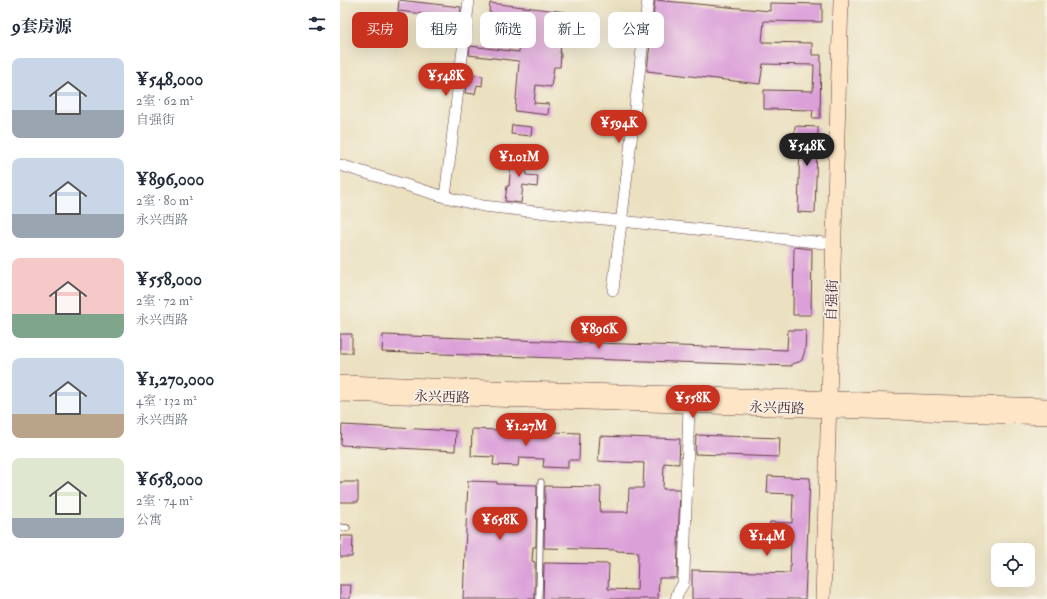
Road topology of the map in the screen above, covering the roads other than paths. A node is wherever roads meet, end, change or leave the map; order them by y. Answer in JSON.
{"nodes":[{"id":1,"x":469,"y":0,"type":"edge"},
{"id":2,"x":648,"y":0,"type":"edge"},
{"id":3,"x":841,"y":0,"type":"edge"},
{"id":4,"x":340,"y":166,"type":"edge"},
{"id":5,"x":445,"y":197,"type":"junction"},
{"id":6,"x":622,"y":220,"type":"junction"},
{"id":7,"x":834,"y":244,"type":"junction"},
{"id":8,"x":614,"y":290,"type":"dead end"},
{"id":9,"x":340,"y":383,"type":"edge"},
{"id":10,"x":340,"y":394,"type":"edge"},
{"id":11,"x":689,"y":405,"type":"junction"},
{"id":12,"x":829,"y":405,"type":"junction"},
{"id":13,"x":1047,"y":406,"type":"edge"},
{"id":14,"x":1047,"y":417,"type":"edge"},
{"id":15,"x":541,"y":482,"type":"dead end"},
{"id":16,"x":340,"y":527,"type":"edge"},
{"id":17,"x":348,"y":528,"type":"dead end"},
{"id":18,"x":539,"y":599,"type":"edge"},
{"id":19,"x":676,"y":599,"type":"edge"},
{"id":20,"x":823,"y":599,"type":"edge"}],
"edges":[{"from":1,"to":5,"type":"street"},
{"from":2,"to":6,"type":"street"},
{"from":3,"to":7,"type":"main road","name":"自强街"},
{"from":4,"to":5,"type":"street"},
{"from":5,"to":6,"type":"street"},
{"from":6,"to":7,"type":"street"},
{"from":6,"to":8,"type":"street"},
{"from":7,"to":12,"type":"main road","name":"自强街"},
{"from":9,"to":12,"type":"main road","name":"永兴西路"},
{"from":10,"to":11,"type":"main road","name":"永兴西路"},
{"from":11,"to":12,"type":"main road","name":"永兴西路"},
{"from":11,"to":19,"type":"street"},
{"from":12,"to":13,"type":"main road","name":"永兴西路"},
{"from":12,"to":14,"type":"main road","name":"永兴西路"},
{"from":12,"to":20,"type":"main road","name":"自强街"},
{"from":15,"to":18,"type":"lane"},
{"from":16,"to":17,"type":"lane"}]}
